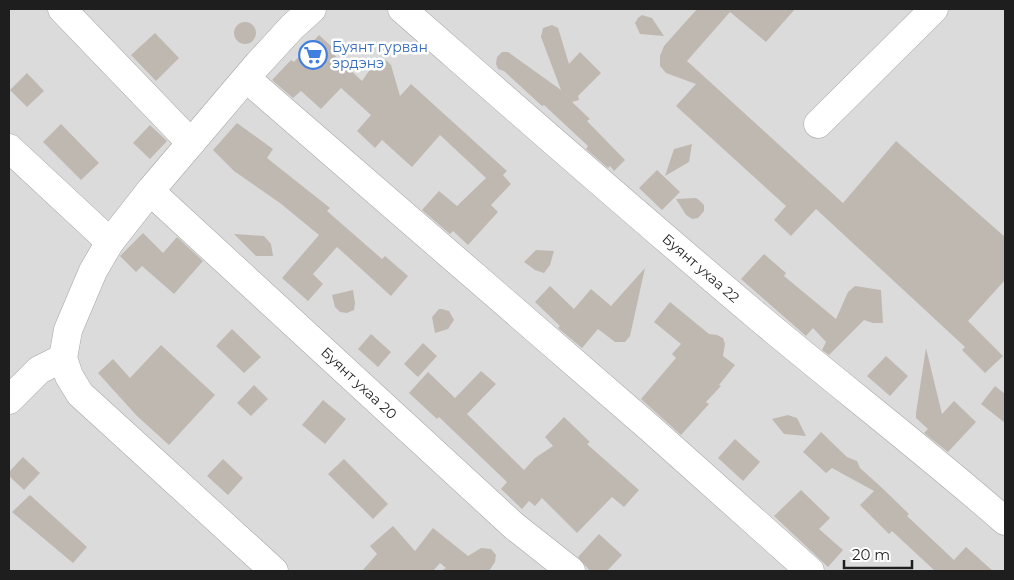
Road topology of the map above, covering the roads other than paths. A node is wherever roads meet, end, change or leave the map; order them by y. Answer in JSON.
{"nodes":[{"id":1,"x":62,"y":9,"type":"edge"},
{"id":2,"x":402,"y":9,"type":"edge"},
{"id":3,"x":934,"y":9,"type":"edge"},
{"id":4,"x":302,"y":12,"type":"edge"},
{"id":5,"x":247,"y":79,"type":"junction"},
{"id":6,"x":818,"y":124,"type":"dead end"},
{"id":7,"x":191,"y":144,"type":"junction"},
{"id":8,"x":9,"y":148,"type":"edge"},
{"id":9,"x":150,"y":191,"type":"junction"},
{"id":10,"x":110,"y":242,"type":"junction"},
{"id":11,"x":63,"y":358,"type":"junction"},
{"id":12,"x":9,"y":400,"type":"edge"},
{"id":13,"x":1005,"y":521,"type":"edge"},
{"id":14,"x":274,"y":571,"type":"edge"},
{"id":15,"x":571,"y":571,"type":"edge"},
{"id":16,"x":810,"y":571,"type":"edge"}],
"edges":[{"from":1,"to":7,"type":"street"},
{"from":2,"to":13,"type":"street","name":"Буянт ухаа 22"},
{"from":3,"to":6,"type":"street"},
{"from":4,"to":5,"type":"street"},
{"from":5,"to":7,"type":"street"},
{"from":5,"to":16,"type":"street"},
{"from":7,"to":9,"type":"street"},
{"from":8,"to":10,"type":"street"},
{"from":9,"to":10,"type":"street"},
{"from":9,"to":15,"type":"street","name":"Буянт ухаа 20"},
{"from":10,"to":11,"type":"street"},
{"from":11,"to":12,"type":"street"},
{"from":11,"to":14,"type":"street"}]}
